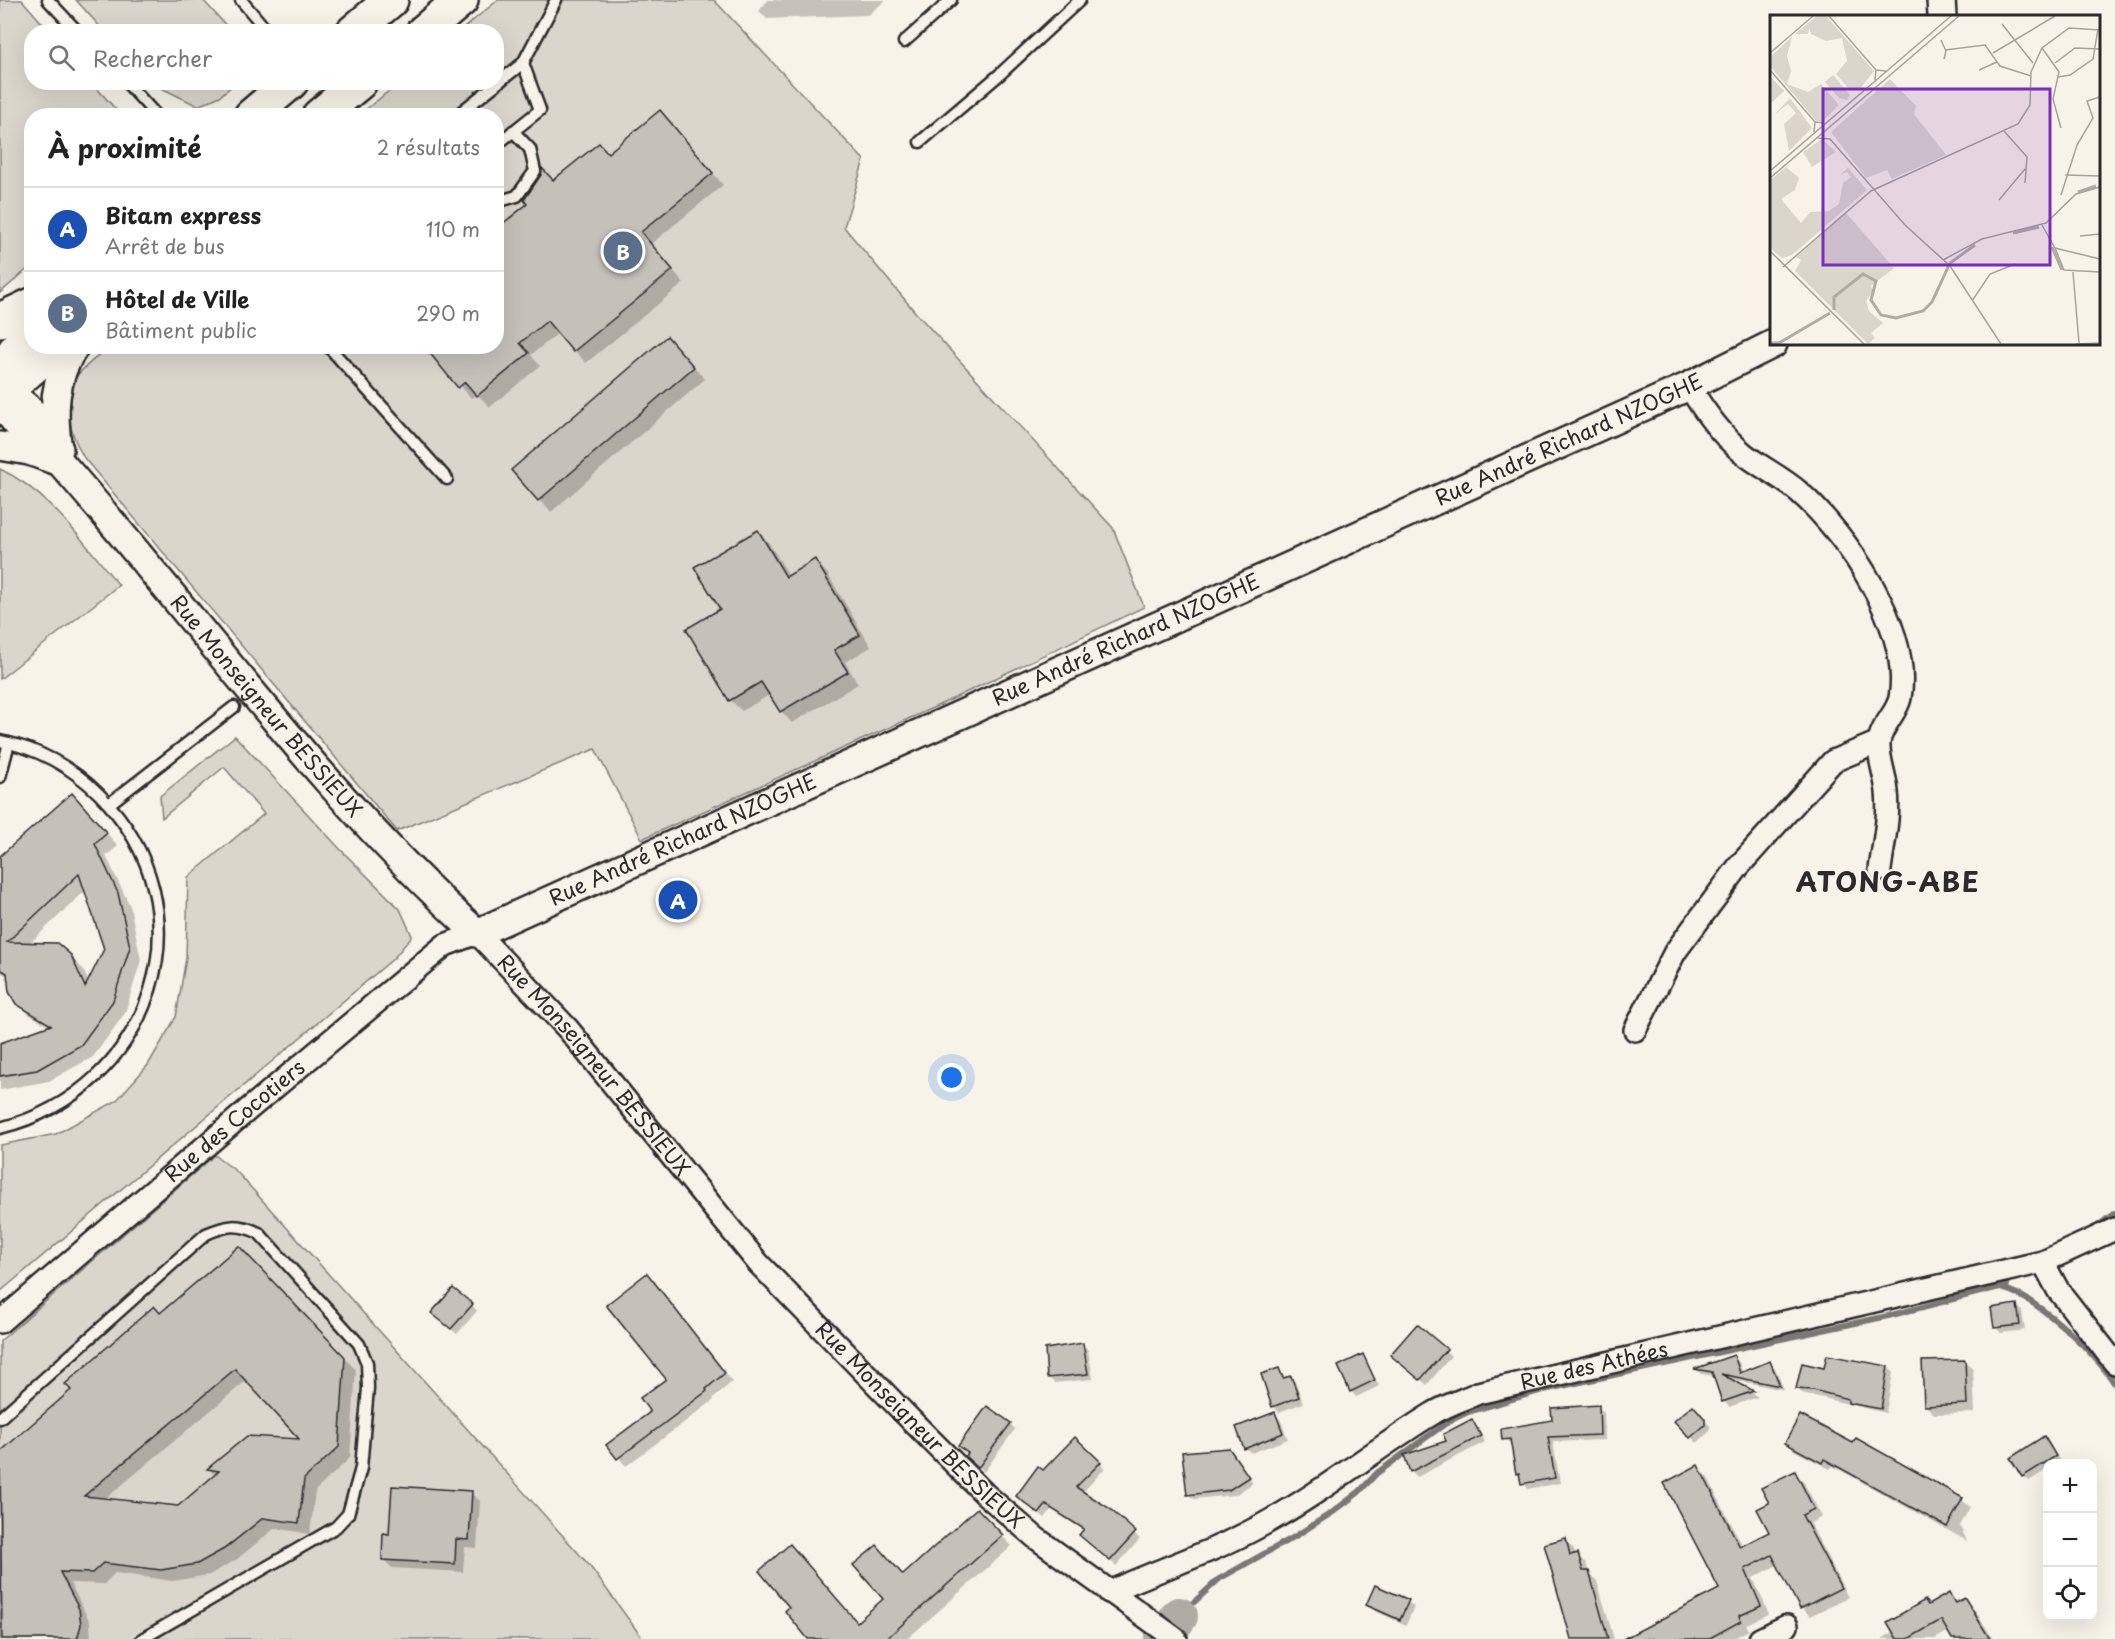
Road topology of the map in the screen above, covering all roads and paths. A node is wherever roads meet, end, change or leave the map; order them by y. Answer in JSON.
{"nodes":[{"id":1,"x":48,"y":0,"type":"edge"},
{"id":2,"x":241,"y":0,"type":"edge"},
{"id":3,"x":391,"y":0,"type":"edge"},
{"id":4,"x":461,"y":0,"type":"edge"},
{"id":5,"x":556,"y":0,"type":"edge"},
{"id":6,"x":951,"y":0,"type":"edge"},
{"id":7,"x":1080,"y":0,"type":"edge"},
{"id":8,"x":70,"y":24,"type":"edge"},
{"id":9,"x":261,"y":24,"type":"edge"},
{"id":10,"x":362,"y":24,"type":"edge"},
{"id":11,"x":432,"y":24,"type":"edge"},
{"id":12,"x":904,"y":42,"type":"dead end"},
{"id":13,"x":523,"y":63,"type":"junction"},
{"id":14,"x":504,"y":78,"type":"edge"},
{"id":15,"x":134,"y":90,"type":"edge"},
{"id":16,"x":282,"y":90,"type":"edge"},
{"id":17,"x":350,"y":90,"type":"edge"},
{"id":18,"x":489,"y":90,"type":"edge"},
{"id":19,"x":150,"y":108,"type":"edge"},
{"id":20,"x":260,"y":108,"type":"edge"},
{"id":21,"x":329,"y":108,"type":"edge"},
{"id":22,"x":466,"y":108,"type":"edge"},
{"id":23,"x":513,"y":131,"type":"junction"},
{"id":24,"x":504,"y":138,"type":"edge"},
{"id":25,"x":920,"y":142,"type":"dead end"},
{"id":26,"x":504,"y":200,"type":"edge"},
{"id":27,"x":24,"y":310,"type":"edge"},
{"id":28,"x":24,"y":314,"type":"edge"},
{"id":29,"x":0,"y":320,"type":"edge"},
{"id":30,"x":0,"y":336,"type":"edge"},
{"id":31,"x":24,"y":340,"type":"edge"},
{"id":32,"x":1771,"y":345,"type":"edge"},
{"id":33,"x":48,"y":354,"type":"edge"},
{"id":34,"x":71,"y":354,"type":"edge"},
{"id":35,"x":335,"y":354,"type":"edge"},
{"id":36,"x":1689,"y":386,"type":"junction"},
{"id":37,"x":1,"y":395,"type":"edge"},
{"id":38,"x":0,"y":446,"type":"edge"},
{"id":39,"x":58,"y":461,"type":"junction"},
{"id":40,"x":447,"y":479,"type":"dead end"},
{"id":41,"x":234,"y":707,"type":"dead end"},
{"id":42,"x":4,"y":742,"type":"edge"},
{"id":43,"x":1879,"y":742,"type":"junction"},
{"id":44,"x":0,"y":777,"type":"edge"},
{"id":45,"x":109,"y":804,"type":"junction"},
{"id":46,"x":1880,"y":870,"type":"dead end"},
{"id":47,"x":477,"y":933,"type":"junction"},
{"id":48,"x":1635,"y":1030,"type":"dead end"},
{"id":49,"x":0,"y":1128,"type":"edge"},
{"id":50,"x":2115,"y":1229,"type":"edge"},
{"id":51,"x":2043,"y":1262,"type":"junction"},
{"id":52,"x":0,"y":1322,"type":"edge"},
{"id":53,"x":2115,"y":1363,"type":"edge"},
{"id":54,"x":0,"y":1418,"type":"edge"},
{"id":55,"x":1109,"y":1592,"type":"junction"},
{"id":56,"x":1787,"y":1626,"type":"dead end"},
{"id":57,"x":142,"y":1639,"type":"edge"},
{"id":58,"x":1176,"y":1639,"type":"edge"},
{"id":59,"x":1760,"y":1639,"type":"edge"}],
"edges":[{"from":1,"to":8,"type":"lane"},
{"from":2,"to":9,"type":"lane"},
{"from":3,"to":10,"type":"main road"},
{"from":4,"to":11,"type":"main road"},
{"from":5,"to":13,"type":"lane"},
{"from":6,"to":12,"type":"lane"},
{"from":7,"to":25,"type":"lane"},
{"from":13,"to":14,"type":"lane"},
{"from":13,"to":23,"type":"lane"},
{"from":15,"to":19,"type":"lane"},
{"from":16,"to":20,"type":"main road"},
{"from":17,"to":21,"type":"main road"},
{"from":18,"to":22,"type":"lane"},
{"from":23,"to":24,"type":"lane"},
{"from":23,"to":26,"type":"lane"},
{"from":27,"to":29,"type":"main road"},
{"from":28,"to":30,"type":"main road"},
{"from":31,"to":37,"type":"main road"},
{"from":32,"to":36,"type":"street","name":"Rue André Richard NZOGHE"},
{"from":33,"to":37,"type":"main road"},
{"from":34,"to":39,"type":"street"},
{"from":35,"to":40,"type":"lane"},
{"from":36,"to":43,"type":"street"},
{"from":36,"to":47,"type":"street","name":"Rue André Richard NZOGHE"},
{"from":37,"to":39,"type":"street","name":"Rue Monseigneur BESSIEUX"},
{"from":38,"to":39,"type":"street"},
{"from":39,"to":47,"type":"street","name":"Rue Monseigneur BESSIEUX"},
{"from":41,"to":45,"type":"lane"},
{"from":42,"to":44,"type":"lane"},
{"from":42,"to":45,"type":"lane"},
{"from":43,"to":46,"type":"street"},
{"from":43,"to":48,"type":"street"},
{"from":45,"to":49,"type":"lane"},
{"from":47,"to":52,"type":"street","name":"Rue des Cocotiers"},
{"from":47,"to":55,"type":"street","name":"Rue Monseigneur BESSIEUX"},
{"from":50,"to":51,"type":"street","name":"Rue des Athées"},
{"from":51,"to":53,"type":"street"},
{"from":51,"to":55,"type":"street","name":"Rue des Athées"},
{"from":54,"to":57,"type":"lane"},
{"from":55,"to":58,"type":"street","name":"Rue Monseigneur BESSIEUX"},
{"from":56,"to":59,"type":"street"}]}
